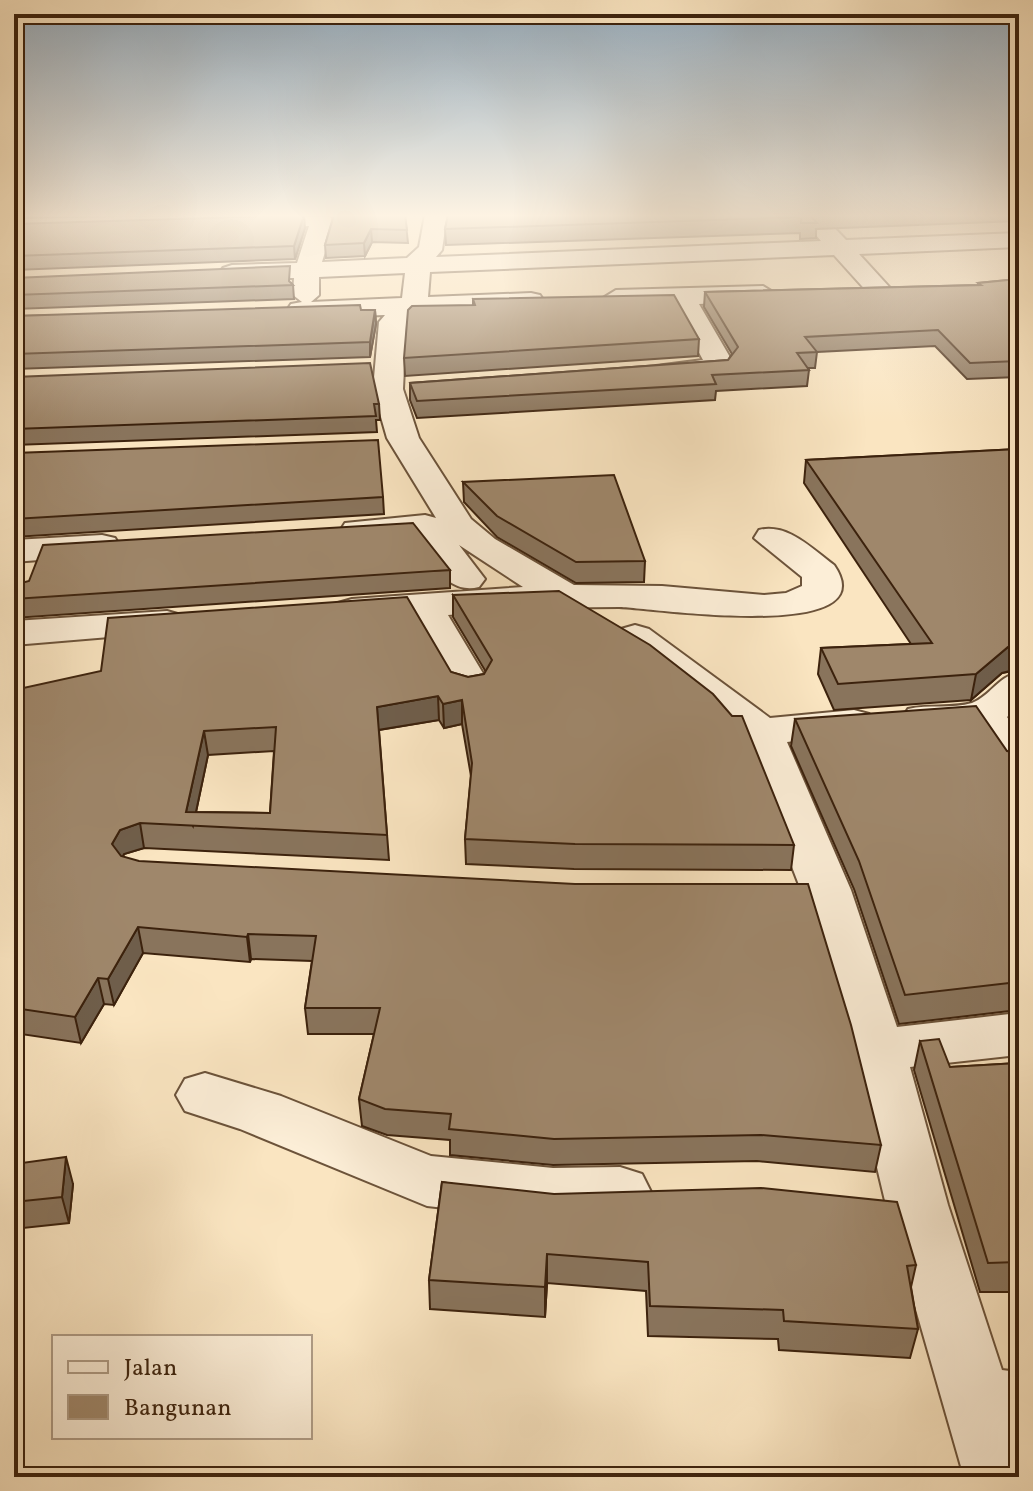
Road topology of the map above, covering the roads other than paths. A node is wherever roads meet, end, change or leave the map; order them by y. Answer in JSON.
{"nodes":[{"id":1,"x":306,"y":285,"type":"edge"},
{"id":2,"x":416,"y":285,"type":"edge"},
{"id":3,"x":842,"y":285,"type":"edge"},
{"id":4,"x":874,"y":285,"type":"edge"},
{"id":5,"x":910,"y":289,"type":"edge"},
{"id":6,"x":879,"y":290,"type":"junction"},
{"id":7,"x":787,"y":293,"type":"edge"},
{"id":8,"x":681,"y":296,"type":"junction"},
{"id":9,"x":587,"y":299,"type":"edge"},
{"id":10,"x":555,"y":300,"type":"edge"},
{"id":11,"x":414,"y":305,"type":"junction"},
{"id":12,"x":365,"y":308,"type":"junction"},
{"id":13,"x":305,"y":310,"type":"junction"},
{"id":14,"x":275,"y":311,"type":"edge"},
{"id":15,"x":640,"y":373,"type":"edge"},
{"id":16,"x":371,"y":374,"type":"junction"},
{"id":17,"x":420,"y":387,"type":"edge"},
{"id":18,"x":425,"y":526,"type":"junction"},
{"id":19,"x":321,"y":533,"type":"edge"},
{"id":20,"x":772,"y":538,"type":"dead end"},
{"id":21,"x":138,"y":544,"type":"edge"},
{"id":22,"x":22,"y":550,"type":"edge"},
{"id":23,"x":466,"y":579,"type":"dead end"},
{"id":24,"x":17,"y":590,"type":"edge"},
{"id":25,"x":569,"y":597,"type":"junction"},
{"id":26,"x":423,"y":605,"type":"junction"},
{"id":27,"x":316,"y":613,"type":"edge"},
{"id":28,"x":210,"y":621,"type":"edge"},
{"id":29,"x":14,"y":633,"type":"edge"},
{"id":30,"x":1019,"y":684,"type":"edge"},
{"id":31,"x":469,"y":685,"type":"edge"},
{"id":32,"x":984,"y":715,"type":"junction"},
{"id":33,"x":761,"y":732,"type":"junction"},
{"id":34,"x":1019,"y":766,"type":"edge"},
{"id":35,"x":1019,"y":1034,"type":"edge"},
{"id":36,"x":877,"y":1050,"type":"junction"},
{"id":37,"x":205,"y":1095,"type":"dead end"},
{"id":38,"x":679,"y":1191,"type":"edge"},
{"id":39,"x":998,"y":1402,"type":"edge"},
{"id":40,"x":1001,"y":1477,"type":"edge"}],
"edges":[{"from":1,"to":13,"type":"street"},
{"from":2,"to":11,"type":"street"},
{"from":3,"to":6,"type":"street"},
{"from":4,"to":6,"type":"street"},
{"from":5,"to":6,"type":"street"},
{"from":7,"to":8,"type":"street"},
{"from":8,"to":9,"type":"street"},
{"from":8,"to":15,"type":"street"},
{"from":10,"to":11,"type":"street"},
{"from":11,"to":12,"type":"street"},
{"from":11,"to":16,"type":"street"},
{"from":12,"to":13,"type":"street"},
{"from":12,"to":16,"type":"street"},
{"from":13,"to":14,"type":"street"},
{"from":16,"to":17,"type":"street"},
{"from":16,"to":18,"type":"street"},
{"from":16,"to":25,"type":"street"},
{"from":18,"to":19,"type":"street"},
{"from":18,"to":23,"type":"street"},
{"from":20,"to":25,"type":"street"},
{"from":21,"to":22,"type":"street"},
{"from":22,"to":24,"type":"street"},
{"from":25,"to":26,"type":"street"},
{"from":25,"to":33,"type":"street"},
{"from":26,"to":27,"type":"street"},
{"from":26,"to":31,"type":"street"},
{"from":28,"to":29,"type":"street"},
{"from":30,"to":32,"type":"street"},
{"from":32,"to":33,"type":"street"},
{"from":32,"to":34,"type":"street"},
{"from":33,"to":36,"type":"street"},
{"from":35,"to":36,"type":"street"},
{"from":36,"to":39,"type":"street"},
{"from":37,"to":38,"type":"street"},
{"from":39,"to":40,"type":"street"}]}
